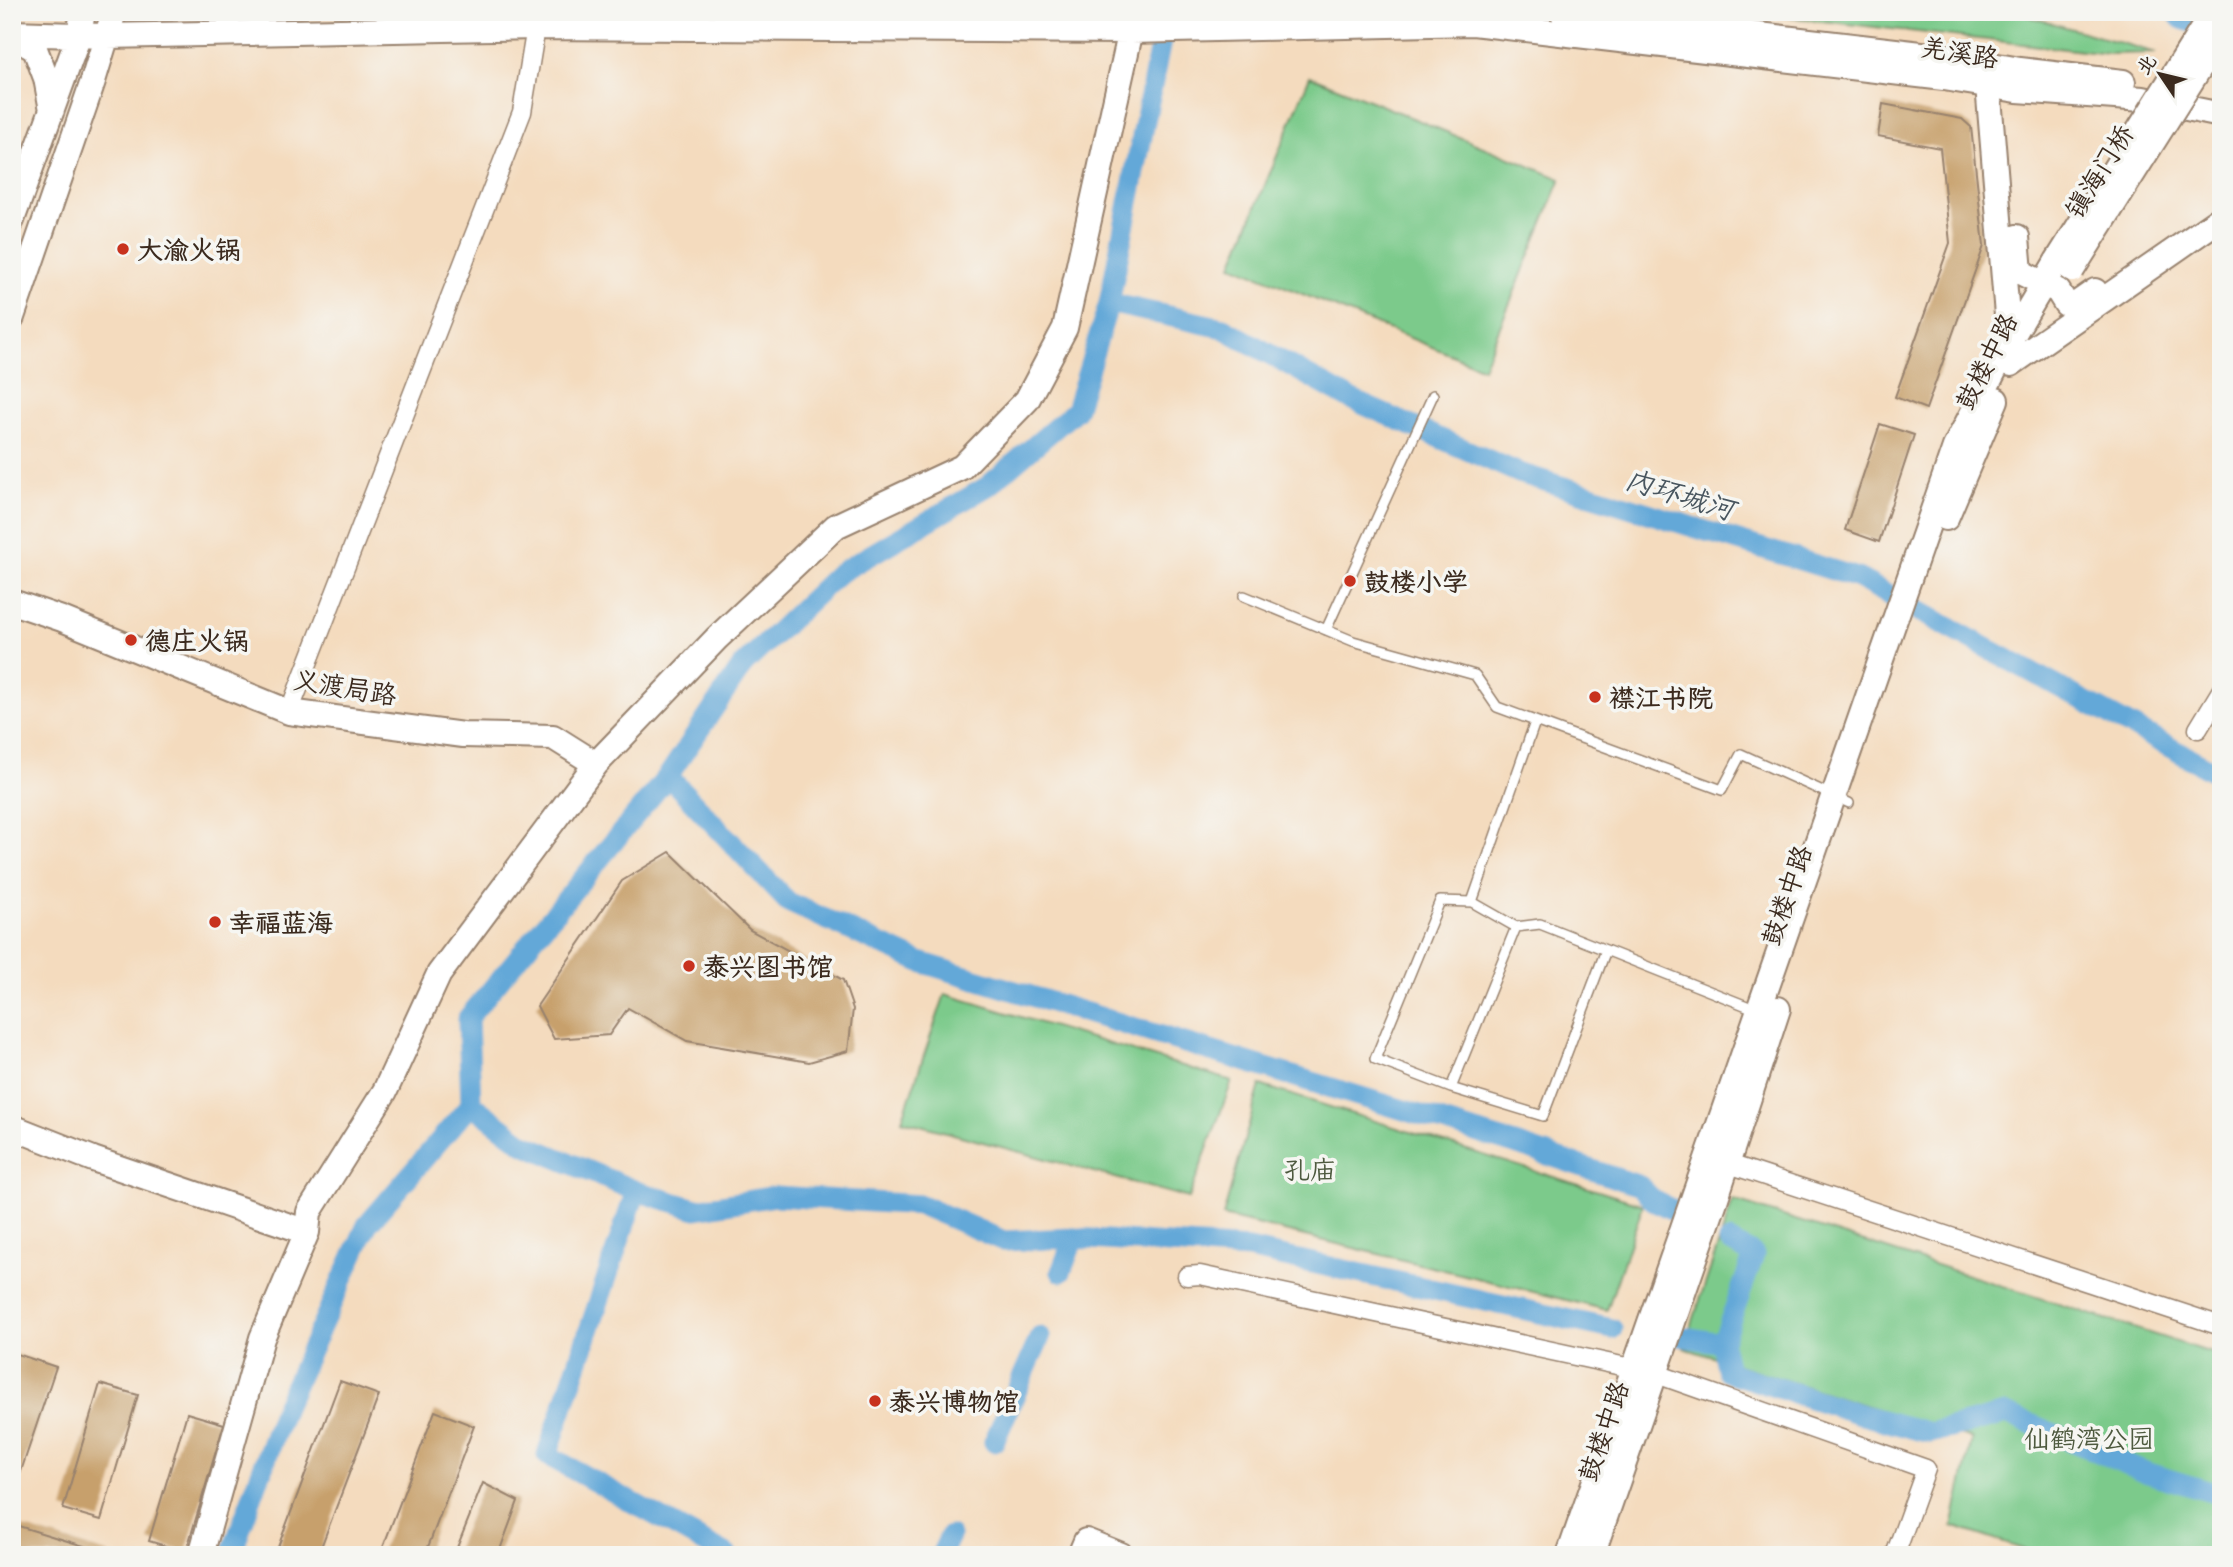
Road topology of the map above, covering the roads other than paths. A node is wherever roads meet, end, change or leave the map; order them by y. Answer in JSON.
{"nodes":[{"id":1,"x":1562,"y":12,"type":"edge"},
{"id":2,"x":2213,"y":12,"type":"edge"},
{"id":3,"x":536,"y":20,"type":"edge"},
{"id":4,"x":1133,"y":22,"type":"edge"},
{"id":5,"x":81,"y":24,"type":"edge"},
{"id":6,"x":111,"y":24,"type":"edge"},
{"id":7,"x":12,"y":34,"type":"edge"},
{"id":8,"x":2221,"y":34,"type":"edge"},
{"id":9,"x":140,"y":35,"type":"junction"},
{"id":10,"x":1995,"y":76,"type":"junction"},
{"id":11,"x":93,"y":81,"type":"junction"},
{"id":12,"x":2221,"y":98,"type":"edge"},
{"id":13,"x":52,"y":110,"type":"junction"},
{"id":14,"x":2221,"y":115,"type":"edge"},
{"id":15,"x":2221,"y":200,"type":"edge"},
{"id":16,"x":2221,"y":218,"type":"edge"},
{"id":17,"x":12,"y":220,"type":"edge"},
{"id":18,"x":2064,"y":265,"type":"junction"},
{"id":19,"x":2051,"y":287,"type":"junction"},
{"id":20,"x":12,"y":317,"type":"edge"},
{"id":21,"x":2010,"y":353,"type":"junction"},
{"id":22,"x":1433,"y":394,"type":"dead end"},
{"id":23,"x":1244,"y":596,"type":"dead end"},
{"id":24,"x":12,"y":602,"type":"edge"},
{"id":25,"x":1326,"y":630,"type":"junction"},
{"id":26,"x":2221,"y":691,"type":"edge"},
{"id":27,"x":289,"y":712,"type":"junction"},
{"id":28,"x":1535,"y":722,"type":"junction"},
{"id":29,"x":2198,"y":729,"type":"dead end"},
{"id":30,"x":596,"y":764,"type":"junction"},
{"id":31,"x":1842,"y":799,"type":"junction"},
{"id":32,"x":1472,"y":902,"type":"junction"},
{"id":33,"x":1516,"y":927,"type":"junction"},
{"id":34,"x":1606,"y":950,"type":"junction"},
{"id":35,"x":1768,"y":1014,"type":"junction"},
{"id":36,"x":1451,"y":1088,"type":"junction"},
{"id":37,"x":12,"y":1126,"type":"edge"},
{"id":38,"x":1726,"y":1163,"type":"junction"},
{"id":39,"x":307,"y":1232,"type":"junction"},
{"id":40,"x":1187,"y":1276,"type":"dead end"},
{"id":41,"x":2221,"y":1326,"type":"edge"},
{"id":42,"x":1644,"y":1371,"type":"junction"},
{"id":43,"x":1083,"y":1548,"type":"edge"},
{"id":44,"x":201,"y":1555,"type":"edge"},
{"id":45,"x":1121,"y":1555,"type":"edge"},
{"id":46,"x":1569,"y":1555,"type":"edge"},
{"id":47,"x":1592,"y":1555,"type":"edge"},
{"id":48,"x":1895,"y":1555,"type":"edge"}],
"edges":[{"from":1,"to":10,"type":"street","name":"羌溪路"},
{"from":2,"to":18,"type":"street","bridge":true},
{"from":3,"to":4,"type":"street","name":"羌溪路"},
{"from":3,"to":9,"type":"street","name":"羌溪路"},
{"from":3,"to":27,"type":"street"},
{"from":4,"to":10,"type":"street","name":"羌溪路"},
{"from":4,"to":30,"type":"street"},
{"from":5,"to":6,"type":"street","name":"羌溪路"},
{"from":5,"to":7,"type":"street","name":"羌溪路"},
{"from":5,"to":13,"type":"street"},
{"from":6,"to":9,"type":"street","name":"羌溪路"},
{"from":6,"to":11,"type":"street"},
{"from":7,"to":13,"type":"street"},
{"from":8,"to":18,"type":"street","name":"镇海门桥","bridge":true},
{"from":9,"to":11,"type":"street"},
{"from":10,"to":12,"type":"street","name":"羌溪路"},
{"from":10,"to":14,"type":"street","name":"羌溪路"},
{"from":10,"to":19,"type":"street"},
{"from":10,"to":21,"type":"street"},
{"from":11,"to":20,"type":"street"},
{"from":13,"to":17,"type":"street"},
{"from":15,"to":19,"type":"street"},
{"from":16,"to":21,"type":"street"},
{"from":18,"to":19,"type":"street"},
{"from":19,"to":21,"type":"street","name":"鼓楼中路"},
{"from":21,"to":31,"type":"street","name":"鼓楼中路"},
{"from":22,"to":25,"type":"lane"},
{"from":23,"to":25,"type":"lane"},
{"from":24,"to":27,"type":"street","name":"义渡局路"},
{"from":25,"to":28,"type":"lane"},
{"from":26,"to":29,"type":"street"},
{"from":27,"to":30,"type":"street","name":"义渡局路"},
{"from":28,"to":31,"type":"lane"},
{"from":28,"to":32,"type":"lane"},
{"from":30,"to":39,"type":"street"},
{"from":31,"to":35,"type":"street","name":"鼓楼中路"},
{"from":32,"to":33,"type":"lane"},
{"from":32,"to":36,"type":"lane"},
{"from":33,"to":34,"type":"lane"},
{"from":33,"to":36,"type":"lane"},
{"from":34,"to":35,"type":"lane"},
{"from":34,"to":36,"type":"lane"},
{"from":35,"to":38,"type":"street","name":"鼓楼中路"},
{"from":35,"to":42,"type":"street"},
{"from":37,"to":39,"type":"street"},
{"from":38,"to":41,"type":"street"},
{"from":38,"to":42,"type":"street","name":"鼓楼中路"},
{"from":39,"to":44,"type":"street"},
{"from":40,"to":42,"type":"street"},
{"from":42,"to":46,"type":"street"},
{"from":42,"to":47,"type":"street","name":"鼓楼中路"},
{"from":42,"to":48,"type":"street"},
{"from":43,"to":45,"type":"street"}]}
